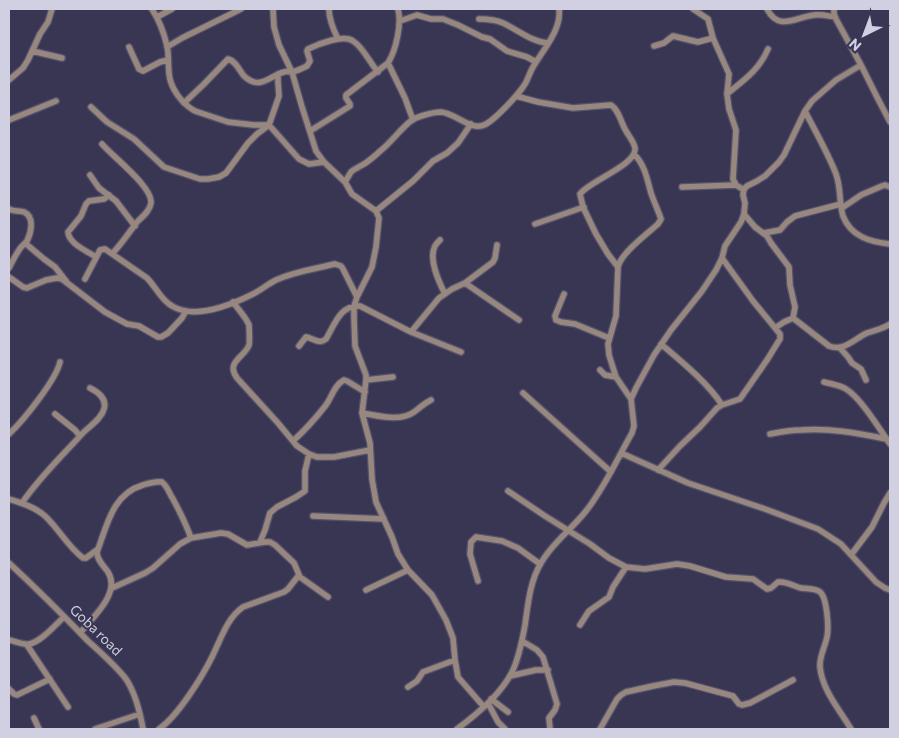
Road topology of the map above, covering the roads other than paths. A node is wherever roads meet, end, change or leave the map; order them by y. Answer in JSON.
{"nodes":[{"id":1,"x":52,"y":9,"type":"edge"},
{"id":2,"x":152,"y":9,"type":"edge"},
{"id":3,"x":172,"y":9,"type":"edge"},
{"id":4,"x":241,"y":9,"type":"edge"},
{"id":5,"x":273,"y":9,"type":"edge"},
{"id":6,"x":329,"y":9,"type":"edge"},
{"id":7,"x":398,"y":9,"type":"edge"},
{"id":8,"x":560,"y":9,"type":"edge"},
{"id":9,"x":693,"y":9,"type":"edge"},
{"id":10,"x":767,"y":9,"type":"edge"},
{"id":11,"x":834,"y":9,"type":"edge"},
{"id":12,"x":157,"y":17,"type":"junction"},
{"id":13,"x":835,"y":17,"type":"junction"},
{"id":14,"x":479,"y":19,"type":"dead end"},
{"id":15,"x":400,"y":21,"type":"junction"},
{"id":16,"x":713,"y":38,"type":"junction"},
{"id":17,"x":338,"y":39,"type":"junction"},
{"id":18,"x":548,"y":43,"type":"junction"},
{"id":19,"x":654,"y":46,"type":"dead end"},
{"id":20,"x":129,"y":47,"type":"dead end"},
{"id":21,"x":167,"y":47,"type":"junction"},
{"id":22,"x":768,"y":49,"type":"dead end"},
{"id":23,"x":32,"y":51,"type":"junction"},
{"id":24,"x":62,"y":58,"type":"dead end"},
{"id":25,"x":168,"y":60,"type":"junction"},
{"id":26,"x":536,"y":62,"type":"junction"},
{"id":27,"x":388,"y":63,"type":"junction"},
{"id":28,"x":861,"y":66,"type":"junction"},
{"id":29,"x":292,"y":72,"type":"junction"},
{"id":30,"x":378,"y":72,"type":"junction"},
{"id":31,"x":278,"y":74,"type":"junction"},
{"id":32,"x":9,"y":80,"type":"edge"},
{"id":33,"x":727,"y":94,"type":"junction"},
{"id":34,"x":516,"y":96,"type":"junction"},
{"id":35,"x":56,"y":101,"type":"dead end"},
{"id":36,"x":184,"y":102,"type":"junction"},
{"id":37,"x":91,"y":107,"type":"dead end"},
{"id":38,"x":805,"y":111,"type":"junction"},
{"id":39,"x":9,"y":120,"type":"edge"},
{"id":40,"x":413,"y":120,"type":"junction"},
{"id":41,"x":890,"y":122,"type":"edge"},
{"id":42,"x":269,"y":124,"type":"junction"},
{"id":43,"x":471,"y":124,"type":"junction"},
{"id":44,"x":310,"y":131,"type":"junction"},
{"id":45,"x":102,"y":144,"type":"dead end"},
{"id":46,"x":634,"y":154,"type":"junction"},
{"id":47,"x":324,"y":162,"type":"junction"},
{"id":48,"x":90,"y":175,"type":"dead end"},
{"id":49,"x":345,"y":182,"type":"junction"},
{"id":50,"x":736,"y":185,"type":"junction"},
{"id":51,"x":682,"y":187,"type":"dead end"},
{"id":52,"x":890,"y":187,"type":"edge"},
{"id":53,"x":744,"y":190,"type":"junction"},
{"id":54,"x":109,"y":195,"type":"junction"},
{"id":55,"x":842,"y":206,"type":"junction"},
{"id":56,"x":584,"y":208,"type":"junction"},
{"id":57,"x":9,"y":209,"type":"edge"},
{"id":58,"x":376,"y":211,"type":"junction"},
{"id":59,"x":744,"y":214,"type":"junction"},
{"id":60,"x":535,"y":224,"type":"dead end"},
{"id":61,"x":135,"y":226,"type":"junction"},
{"id":62,"x":764,"y":233,"type":"junction"},
{"id":63,"x":440,"y":240,"type":"dead end"},
{"id":64,"x":26,"y":243,"type":"junction"},
{"id":65,"x":890,"y":244,"type":"edge"},
{"id":66,"x":497,"y":245,"type":"dead end"},
{"id":67,"x":113,"y":253,"type":"junction"},
{"id":68,"x":96,"y":257,"type":"junction"},
{"id":69,"x":722,"y":258,"type":"junction"},
{"id":70,"x":618,"y":267,"type":"junction"},
{"id":71,"x":9,"y":268,"type":"edge"},
{"id":72,"x":9,"y":278,"type":"edge"},
{"id":73,"x":85,"y":279,"type":"dead end"},
{"id":74,"x":66,"y":281,"type":"junction"},
{"id":75,"x":465,"y":283,"type":"junction"},
{"id":76,"x":444,"y":294,"type":"junction"},
{"id":77,"x":564,"y":294,"type":"dead end"},
{"id":78,"x":356,"y":297,"type":"junction"},
{"id":79,"x":233,"y":302,"type":"junction"},
{"id":80,"x":354,"y":306,"type":"junction"},
{"id":81,"x":186,"y":311,"type":"junction"},
{"id":82,"x":793,"y":318,"type":"junction"},
{"id":83,"x":519,"y":320,"type":"dead end"},
{"id":84,"x":890,"y":324,"type":"edge"},
{"id":85,"x":775,"y":328,"type":"junction"},
{"id":86,"x":412,"y":332,"type":"junction"},
{"id":87,"x":610,"y":338,"type":"junction"},
{"id":88,"x":661,"y":344,"type":"junction"},
{"id":89,"x":299,"y":346,"type":"dead end"},
{"id":90,"x":840,"y":348,"type":"junction"},
{"id":91,"x":461,"y":352,"type":"dead end"},
{"id":92,"x":60,"y":362,"type":"dead end"},
{"id":93,"x":600,"y":370,"type":"dead end"},
{"id":94,"x":393,"y":377,"type":"dead end"},
{"id":95,"x":616,"y":377,"type":"junction"},
{"id":96,"x":366,"y":380,"type":"junction"},
{"id":97,"x":866,"y":380,"type":"dead end"},
{"id":98,"x":824,"y":382,"type":"dead end"},
{"id":99,"x":90,"y":388,"type":"dead end"},
{"id":100,"x":364,"y":392,"type":"junction"},
{"id":101,"x":524,"y":392,"type":"dead end"},
{"id":102,"x":631,"y":398,"type":"junction"},
{"id":103,"x":431,"y":400,"type":"dead end"},
{"id":104,"x":722,"y":405,"type":"junction"},
{"id":105,"x":362,"y":413,"type":"junction"},
{"id":106,"x":55,"y":414,"type":"dead end"},
{"id":107,"x":9,"y":434,"type":"edge"},
{"id":108,"x":770,"y":434,"type":"dead end"},
{"id":109,"x":80,"y":436,"type":"junction"},
{"id":110,"x":293,"y":440,"type":"junction"},
{"id":111,"x":888,"y":442,"type":"edge"},
{"id":112,"x":370,"y":450,"type":"junction"},
{"id":113,"x":621,"y":453,"type":"junction"},
{"id":114,"x":309,"y":454,"type":"junction"},
{"id":115,"x":658,"y":470,"type":"junction"},
{"id":116,"x":611,"y":472,"type":"junction"},
{"id":117,"x":508,"y":491,"type":"dead end"},
{"id":118,"x":890,"y":493,"type":"edge"},
{"id":119,"x":9,"y":499,"type":"edge"},
{"id":120,"x":22,"y":503,"type":"junction"},
{"id":121,"x":313,"y":516,"type":"dead end"},
{"id":122,"x":384,"y":519,"type":"junction"},
{"id":123,"x":568,"y":531,"type":"junction"},
{"id":124,"x":191,"y":538,"type":"junction"},
{"id":125,"x":260,"y":542,"type":"junction"},
{"id":126,"x":98,"y":549,"type":"junction"},
{"id":127,"x":851,"y":555,"type":"junction"},
{"id":128,"x":9,"y":563,"type":"edge"},
{"id":129,"x":540,"y":564,"type":"junction"},
{"id":130,"x":626,"y":567,"type":"junction"},
{"id":131,"x":408,"y":570,"type":"junction"},
{"id":132,"x":299,"y":575,"type":"junction"},
{"id":133,"x":478,"y":581,"type":"dead end"},
{"id":134,"x":112,"y":588,"type":"junction"},
{"id":135,"x":366,"y":590,"type":"dead end"},
{"id":136,"x":890,"y":590,"type":"edge"},
{"id":137,"x":328,"y":597,"type":"dead end"},
{"id":138,"x":64,"y":617,"type":"junction"},
{"id":139,"x":580,"y":625,"type":"dead end"},
{"id":140,"x":80,"y":632,"type":"junction"},
{"id":141,"x":9,"y":640,"type":"edge"},
{"id":142,"x":522,"y":641,"type":"junction"},
{"id":143,"x":27,"y":644,"type":"junction"},
{"id":144,"x":455,"y":660,"type":"junction"},
{"id":145,"x":548,"y":670,"type":"junction"},
{"id":146,"x":510,"y":676,"type":"junction"},
{"id":147,"x":50,"y":679,"type":"junction"},
{"id":148,"x":793,"y":680,"type":"dead end"},
{"id":149,"x":408,"y":687,"type":"dead end"},
{"id":150,"x":9,"y":689,"type":"edge"},
{"id":151,"x":488,"y":703,"type":"junction"},
{"id":152,"x":68,"y":707,"type":"dead end"},
{"id":153,"x":508,"y":712,"type":"dead end"},
{"id":154,"x":140,"y":714,"type":"junction"},
{"id":155,"x":34,"y":718,"type":"dead end"},
{"id":156,"x":40,"y":729,"type":"edge"},
{"id":157,"x":95,"y":729,"type":"edge"},
{"id":158,"x":143,"y":729,"type":"edge"},
{"id":159,"x":159,"y":729,"type":"edge"},
{"id":160,"x":457,"y":729,"type":"edge"},
{"id":161,"x":505,"y":729,"type":"edge"},
{"id":162,"x":550,"y":729,"type":"edge"},
{"id":163,"x":600,"y":729,"type":"edge"},
{"id":164,"x":852,"y":729,"type":"edge"}],
"edges":[{"from":1,"to":23,"type":"street"},
{"from":2,"to":12,"type":"street"},
{"from":3,"to":12,"type":"street"},
{"from":4,"to":21,"type":"street"},
{"from":5,"to":29,"type":"street"},
{"from":6,"to":17,"type":"street"},
{"from":7,"to":15,"type":"street"},
{"from":8,"to":18,"type":"street"},
{"from":9,"to":16,"type":"street"},
{"from":10,"to":13,"type":"street"},
{"from":11,"to":13,"type":"street"},
{"from":12,"to":21,"type":"street"},
{"from":13,"to":28,"type":"street"},
{"from":14,"to":18,"type":"street"},
{"from":15,"to":26,"type":"street"},
{"from":15,"to":27,"type":"street"},
{"from":16,"to":19,"type":"street"},
{"from":16,"to":33,"type":"street"},
{"from":17,"to":29,"type":"street"},
{"from":17,"to":30,"type":"street"},
{"from":18,"to":26,"type":"street"},
{"from":20,"to":25,"type":"street"},
{"from":21,"to":25,"type":"street"},
{"from":22,"to":33,"type":"street"},
{"from":23,"to":24,"type":"street"},
{"from":23,"to":32,"type":"street"},
{"from":25,"to":36,"type":"street"},
{"from":26,"to":34,"type":"street"},
{"from":27,"to":30,"type":"street"},
{"from":27,"to":40,"type":"street"},
{"from":28,"to":38,"type":"street"},
{"from":28,"to":41,"type":"street"},
{"from":29,"to":31,"type":"street"},
{"from":29,"to":44,"type":"street"},
{"from":30,"to":44,"type":"street"},
{"from":31,"to":36,"type":"street"},
{"from":31,"to":42,"type":"street"},
{"from":33,"to":50,"type":"street"},
{"from":34,"to":43,"type":"street"},
{"from":34,"to":46,"type":"street"},
{"from":35,"to":39,"type":"street"},
{"from":36,"to":42,"type":"street"},
{"from":37,"to":42,"type":"street"},
{"from":38,"to":53,"type":"street"},
{"from":38,"to":55,"type":"street"},
{"from":40,"to":43,"type":"street"},
{"from":40,"to":49,"type":"street"},
{"from":42,"to":47,"type":"street"},
{"from":43,"to":58,"type":"street"},
{"from":44,"to":47,"type":"street"},
{"from":45,"to":61,"type":"street"},
{"from":46,"to":56,"type":"street"},
{"from":46,"to":70,"type":"street"},
{"from":47,"to":49,"type":"street"},
{"from":48,"to":54,"type":"street"},
{"from":49,"to":58,"type":"street"},
{"from":50,"to":51,"type":"street"},
{"from":50,"to":53,"type":"street"},
{"from":52,"to":55,"type":"street"},
{"from":53,"to":59,"type":"street"},
{"from":54,"to":61,"type":"street"},
{"from":54,"to":68,"type":"street"},
{"from":55,"to":62,"type":"street"},
{"from":55,"to":65,"type":"street"},
{"from":56,"to":60,"type":"street"},
{"from":56,"to":70,"type":"street"},
{"from":57,"to":64,"type":"street"},
{"from":58,"to":78,"type":"street"},
{"from":59,"to":62,"type":"street"},
{"from":59,"to":69,"type":"street"},
{"from":61,"to":67,"type":"street"},
{"from":62,"to":82,"type":"street"},
{"from":63,"to":76,"type":"street"},
{"from":64,"to":71,"type":"street"},
{"from":64,"to":74,"type":"street"},
{"from":66,"to":75,"type":"street"},
{"from":67,"to":68,"type":"street"},
{"from":67,"to":81,"type":"street"},
{"from":68,"to":73,"type":"street"},
{"from":69,"to":85,"type":"street"},
{"from":69,"to":88,"type":"street"},
{"from":70,"to":87,"type":"street"},
{"from":72,"to":74,"type":"street"},
{"from":74,"to":81,"type":"street"},
{"from":75,"to":76,"type":"street"},
{"from":75,"to":83,"type":"street"},
{"from":76,"to":86,"type":"street"},
{"from":77,"to":87,"type":"street"},
{"from":78,"to":79,"type":"street"},
{"from":78,"to":80,"type":"street"},
{"from":79,"to":81,"type":"street"},
{"from":79,"to":110,"type":"street"},
{"from":80,"to":86,"type":"street"},
{"from":80,"to":89,"type":"street"},
{"from":80,"to":96,"type":"street"},
{"from":82,"to":85,"type":"street"},
{"from":82,"to":90,"type":"street"},
{"from":84,"to":90,"type":"street"},
{"from":85,"to":104,"type":"street"},
{"from":86,"to":91,"type":"street"},
{"from":87,"to":95,"type":"street"},
{"from":88,"to":102,"type":"street"},
{"from":88,"to":104,"type":"street"},
{"from":90,"to":97,"type":"street"},
{"from":92,"to":107,"type":"street"},
{"from":93,"to":95,"type":"street"},
{"from":94,"to":96,"type":"street"},
{"from":95,"to":102,"type":"street"},
{"from":96,"to":100,"type":"street"},
{"from":98,"to":111,"type":"street"},
{"from":99,"to":109,"type":"street"},
{"from":100,"to":105,"type":"street"},
{"from":100,"to":110,"type":"street"},
{"from":101,"to":116,"type":"street"},
{"from":102,"to":113,"type":"street"},
{"from":103,"to":105,"type":"street"},
{"from":104,"to":115,"type":"street"},
{"from":105,"to":112,"type":"street"},
{"from":106,"to":109,"type":"street"},
{"from":108,"to":111,"type":"street"},
{"from":109,"to":120,"type":"street"},
{"from":110,"to":114,"type":"street"},
{"from":112,"to":114,"type":"street"},
{"from":112,"to":122,"type":"street"},
{"from":113,"to":115,"type":"street"},
{"from":113,"to":116,"type":"street"},
{"from":114,"to":125,"type":"street"},
{"from":115,"to":127,"type":"street"},
{"from":116,"to":123,"type":"street"},
{"from":117,"to":123,"type":"street"},
{"from":118,"to":127,"type":"street"},
{"from":119,"to":120,"type":"street"},
{"from":120,"to":126,"type":"street"},
{"from":121,"to":122,"type":"street"},
{"from":122,"to":131,"type":"street"},
{"from":123,"to":129,"type":"street"},
{"from":123,"to":130,"type":"street"},
{"from":124,"to":125,"type":"street"},
{"from":124,"to":126,"type":"street"},
{"from":124,"to":134,"type":"street"},
{"from":125,"to":132,"type":"street"},
{"from":126,"to":134,"type":"street"},
{"from":127,"to":136,"type":"street"},
{"from":128,"to":138,"type":"street","name":"Goba road"},
{"from":129,"to":133,"type":"street"},
{"from":129,"to":142,"type":"street"},
{"from":130,"to":139,"type":"street"},
{"from":130,"to":164,"type":"street"},
{"from":131,"to":135,"type":"street"},
{"from":131,"to":144,"type":"street"},
{"from":132,"to":137,"type":"street"},
{"from":132,"to":159,"type":"street"},
{"from":134,"to":140,"type":"street"},
{"from":138,"to":140,"type":"street","name":"Goba road"},
{"from":138,"to":143,"type":"street"},
{"from":140,"to":154,"type":"street","name":"Goba road"},
{"from":141,"to":143,"type":"street"},
{"from":142,"to":145,"type":"street"},
{"from":142,"to":146,"type":"street"},
{"from":143,"to":147,"type":"street"},
{"from":144,"to":149,"type":"street"},
{"from":144,"to":151,"type":"street"},
{"from":145,"to":146,"type":"street"},
{"from":145,"to":162,"type":"street"},
{"from":146,"to":151,"type":"street"},
{"from":147,"to":150,"type":"street"},
{"from":147,"to":152,"type":"street"},
{"from":148,"to":163,"type":"street"},
{"from":151,"to":153,"type":"street"},
{"from":151,"to":160,"type":"street"},
{"from":151,"to":161,"type":"street"},
{"from":154,"to":157,"type":"street"},
{"from":154,"to":158,"type":"street","name":"Goba road"},
{"from":155,"to":156,"type":"street"}]}
